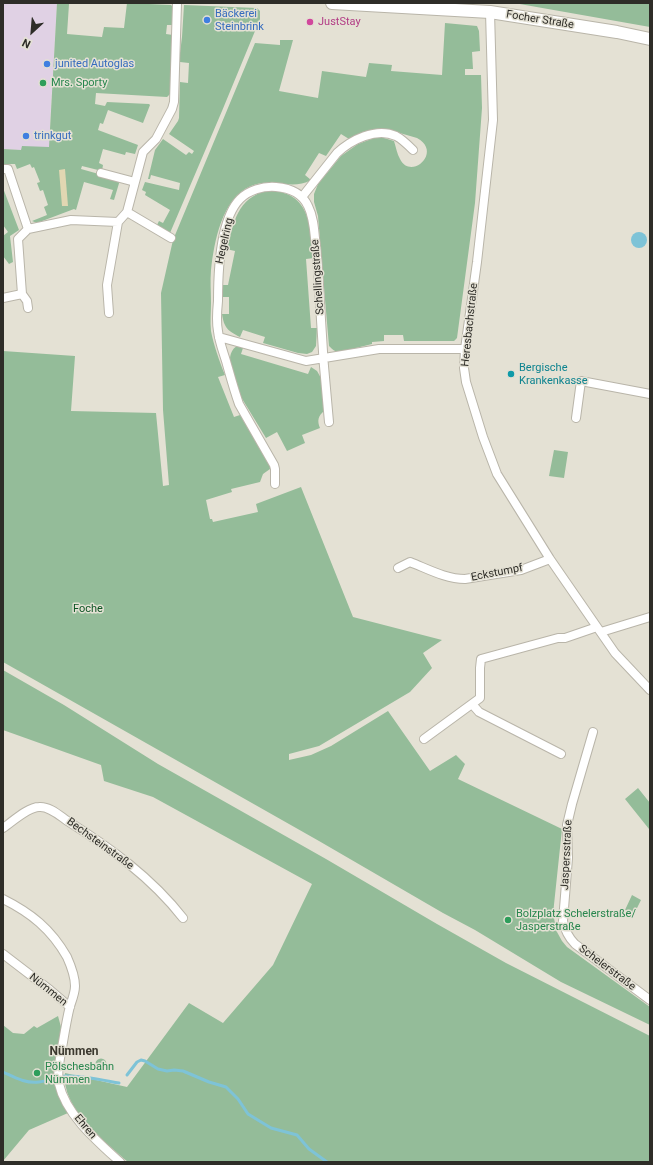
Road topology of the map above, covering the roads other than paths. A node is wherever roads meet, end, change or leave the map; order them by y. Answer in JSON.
{"nodes":[{"id":1,"x":177,"y":3,"type":"edge"},
{"id":2,"x":332,"y":3,"type":"edge"},
{"id":3,"x":490,"y":8,"type":"edge"},
{"id":4,"x":650,"y":39,"type":"edge"},
{"id":5,"x":413,"y":150,"type":"dead end"},
{"id":6,"x":3,"y":169,"type":"edge"},
{"id":7,"x":101,"y":173,"type":"dead end"},
{"id":8,"x":135,"y":182,"type":"junction"},
{"id":9,"x":302,"y":197,"type":"junction"},
{"id":10,"x":127,"y":212,"type":"junction"},
{"id":11,"x":118,"y":222,"type":"junction"},
{"id":12,"x":28,"y":229,"type":"junction"},
{"id":13,"x":171,"y":238,"type":"dead end"},
{"id":14,"x":22,"y":294,"type":"junction"},
{"id":15,"x":3,"y":298,"type":"edge"},
{"id":16,"x":28,"y":308,"type":"dead end"},
{"id":17,"x":109,"y":313,"type":"dead end"},
{"id":18,"x":219,"y":337,"type":"junction"},
{"id":19,"x":465,"y":349,"type":"junction"},
{"id":20,"x":323,"y":359,"type":"junction"},
{"id":21,"x":650,"y":394,"type":"edge"},
{"id":22,"x":576,"y":418,"type":"dead end"},
{"id":23,"x":329,"y":422,"type":"dead end"},
{"id":24,"x":274,"y":484,"type":"dead end"},
{"id":25,"x":550,"y":559,"type":"junction"},
{"id":26,"x":398,"y":568,"type":"dead end"},
{"id":27,"x":650,"y":617,"type":"edge"},
{"id":28,"x":599,"y":630,"type":"junction"},
{"id":29,"x":650,"y":690,"type":"edge"},
{"id":30,"x":472,"y":704,"type":"junction"},
{"id":31,"x":593,"y":732,"type":"dead end"},
{"id":32,"x":424,"y":739,"type":"dead end"},
{"id":33,"x":561,"y":754,"type":"dead end"},
{"id":34,"x":3,"y":828,"type":"edge"},
{"id":35,"x":3,"y":899,"type":"edge"},
{"id":36,"x":183,"y":918,"type":"dead end"},
{"id":37,"x":566,"y":933,"type":"joint"},
{"id":38,"x":3,"y":954,"type":"edge"},
{"id":39,"x":650,"y":1000,"type":"edge"},
{"id":40,"x":70,"y":1007,"type":"junction"},
{"id":41,"x":59,"y":1080,"type":"joint"},
{"id":42,"x":120,"y":1162,"type":"edge"}],
"edges":[{"from":1,"to":8,"type":"street"},
{"from":2,"to":3,"type":"main road","name":"Focher Straße"},
{"from":3,"to":4,"type":"main road","name":"Focher Straße"},
{"from":3,"to":19,"type":"street","name":"Heresbachstraße"},
{"from":5,"to":9,"type":"street"},
{"from":6,"to":12,"type":"street"},
{"from":7,"to":8,"type":"street"},
{"from":8,"to":10,"type":"street"},
{"from":9,"to":18,"type":"street","name":"Hegelring"},
{"from":9,"to":20,"type":"street","name":"Schellingstraße"},
{"from":10,"to":11,"type":"street"},
{"from":10,"to":13,"type":"street"},
{"from":11,"to":12,"type":"street"},
{"from":11,"to":17,"type":"street"},
{"from":12,"to":14,"type":"street"},
{"from":14,"to":15,"type":"street"},
{"from":14,"to":16,"type":"street"},
{"from":18,"to":20,"type":"street"},
{"from":18,"to":24,"type":"street","name":"Hegelring"},
{"from":19,"to":20,"type":"street"},
{"from":19,"to":25,"type":"street","name":"Heresbachstraße"},
{"from":20,"to":23,"type":"street","name":"Schellingstraße"},
{"from":21,"to":22,"type":"street"},
{"from":25,"to":26,"type":"street","name":"Eckstumpf"},
{"from":25,"to":28,"type":"street","name":"Heresbachstraße"},
{"from":27,"to":28,"type":"street"},
{"from":28,"to":29,"type":"street","name":"Heresbachstraße"},
{"from":28,"to":30,"type":"street"},
{"from":30,"to":32,"type":"street"},
{"from":30,"to":33,"type":"street"},
{"from":31,"to":37,"type":"street","name":"Jaspersstraße"},
{"from":34,"to":36,"type":"street","name":"Bechsteinstraße"},
{"from":35,"to":40,"type":"street"},
{"from":37,"to":39,"type":"street","name":"Schelerstraße"},
{"from":38,"to":40,"type":"street","name":"Nümmen"},
{"from":40,"to":41,"type":"street","name":"Nümmen"},
{"from":41,"to":42,"type":"street","name":"Ehren"}]}
